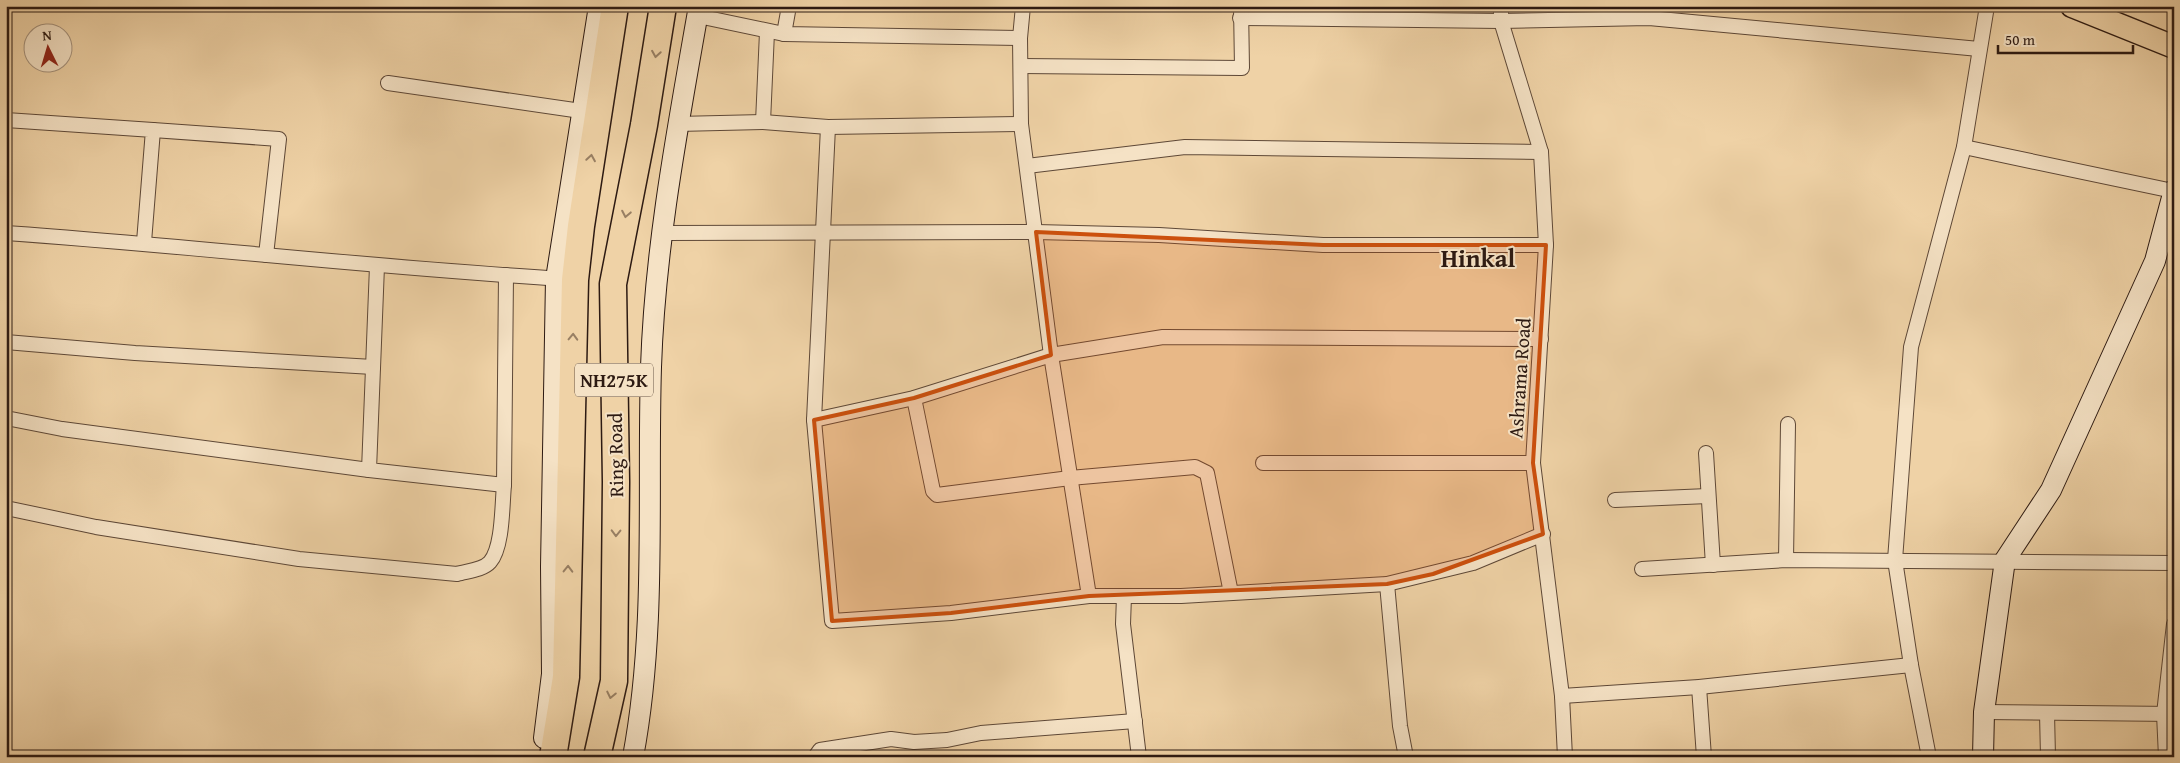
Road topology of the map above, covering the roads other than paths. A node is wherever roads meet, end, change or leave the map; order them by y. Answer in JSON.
{"nodes":[{"id":1,"x":599,"y":6,"type":"edge"},
{"id":2,"x":616,"y":6,"type":"edge"},
{"id":3,"x":664,"y":6,"type":"edge"},
{"id":4,"x":789,"y":6,"type":"edge"},
{"id":5,"x":1023,"y":6,"type":"edge"},
{"id":6,"x":1501,"y":6,"type":"edge"},
{"id":7,"x":1987,"y":6,"type":"edge"},
{"id":8,"x":2072,"y":6,"type":"edge"},
{"id":9,"x":2106,"y":6,"type":"edge"},
{"id":10,"x":699,"y":11,"type":"edge"},
{"id":11,"x":1240,"y":12,"type":"edge"},
{"id":12,"x":1502,"y":21,"type":"junction"},
{"id":13,"x":767,"y":32,"type":"junction"},
{"id":14,"x":2174,"y":33,"type":"edge"},
{"id":15,"x":784,"y":34,"type":"junction"},
{"id":16,"x":1020,"y":38,"type":"junction"},
{"id":17,"x":2174,"y":47,"type":"edge"},
{"id":18,"x":1979,"y":49,"type":"junction"},
{"id":19,"x":1021,"y":66,"type":"junction"},
{"id":20,"x":388,"y":83,"type":"dead end"},
{"id":21,"x":581,"y":111,"type":"junction"},
{"id":22,"x":6,"y":120,"type":"edge"},
{"id":23,"x":763,"y":122,"type":"junction"},
{"id":24,"x":677,"y":124,"type":"junction"},
{"id":25,"x":1021,"y":124,"type":"junction"},
{"id":26,"x":828,"y":127,"type":"junction"},
{"id":27,"x":152,"y":130,"type":"junction"},
{"id":28,"x":1964,"y":147,"type":"junction"},
{"id":29,"x":1540,"y":152,"type":"junction"},
{"id":30,"x":1027,"y":166,"type":"junction"},
{"id":31,"x":2174,"y":191,"type":"edge"},
{"id":32,"x":1036,"y":232,"type":"junction"},
{"id":33,"x":823,"y":233,"type":"junction"},
{"id":34,"x":6,"y":234,"type":"edge"},
{"id":35,"x":661,"y":234,"type":"junction"},
{"id":36,"x":144,"y":242,"type":"junction"},
{"id":37,"x":1546,"y":245,"type":"junction"},
{"id":38,"x":266,"y":255,"type":"junction"},
{"id":39,"x":377,"y":266,"type":"junction"},
{"id":40,"x":506,"y":275,"type":"junction"},
{"id":41,"x":565,"y":279,"type":"junction"},
{"id":42,"x":1541,"y":339,"type":"junction"},
{"id":43,"x":6,"y":342,"type":"edge"},
{"id":44,"x":1051,"y":355,"type":"junction"},
{"id":45,"x":373,"y":367,"type":"junction"},
{"id":46,"x":914,"y":398,"type":"junction"},
{"id":47,"x":6,"y":419,"type":"edge"},
{"id":48,"x":814,"y":420,"type":"junction"},
{"id":49,"x":1788,"y":424,"type":"dead end"},
{"id":50,"x":1706,"y":453,"type":"dead end"},
{"id":51,"x":1533,"y":463,"type":"junction"},
{"id":52,"x":1263,"y":464,"type":"dead end"},
{"id":53,"x":369,"y":470,"type":"junction"},
{"id":54,"x":1070,"y":478,"type":"junction"},
{"id":55,"x":504,"y":485,"type":"junction"},
{"id":56,"x":1708,"y":496,"type":"junction"},
{"id":57,"x":1615,"y":500,"type":"dead end"},
{"id":58,"x":6,"y":508,"type":"edge"},
{"id":59,"x":1542,"y":534,"type":"junction"},
{"id":60,"x":1786,"y":560,"type":"junction"},
{"id":61,"x":1895,"y":560,"type":"junction"},
{"id":62,"x":2005,"y":560,"type":"junction"},
{"id":63,"x":2174,"y":563,"type":"edge"},
{"id":64,"x":1712,"y":565,"type":"junction"},
{"id":65,"x":1642,"y":569,"type":"dead end"},
{"id":66,"x":1387,"y":584,"type":"junction"},
{"id":67,"x":1231,"y":593,"type":"junction"},
{"id":68,"x":1088,"y":596,"type":"junction"},
{"id":69,"x":1124,"y":596,"type":"junction"},
{"id":70,"x":2174,"y":624,"type":"edge"},
{"id":71,"x":1911,"y":664,"type":"junction"},
{"id":72,"x":1699,"y":687,"type":"junction"},
{"id":73,"x":1562,"y":696,"type":"junction"},
{"id":74,"x":1984,"y":712,"type":"junction"},
{"id":75,"x":2047,"y":713,"type":"junction"},
{"id":76,"x":2169,"y":714,"type":"edge"},
{"id":77,"x":1135,"y":721,"type":"junction"},
{"id":78,"x":540,"y":757,"type":"edge"},
{"id":79,"x":553,"y":757,"type":"edge"},
{"id":80,"x":597,"y":757,"type":"edge"},
{"id":81,"x":633,"y":757,"type":"edge"},
{"id":82,"x":815,"y":757,"type":"edge"},
{"id":83,"x":1140,"y":757,"type":"edge"},
{"id":84,"x":1406,"y":757,"type":"edge"},
{"id":85,"x":1566,"y":757,"type":"edge"},
{"id":86,"x":1704,"y":757,"type":"edge"},
{"id":87,"x":1929,"y":757,"type":"edge"},
{"id":88,"x":1982,"y":757,"type":"edge"},
{"id":89,"x":2048,"y":757,"type":"edge"},
{"id":90,"x":2166,"y":757,"type":"edge"}],
"edges":[{"from":1,"to":21,"type":"street"},
{"from":41,"to":2,"type":"highway","number":"NH275K","one_way":true},
{"from":3,"to":80,"type":"highway","name":"Ring Road","number":"NH275K","one_way":true},
{"from":4,"to":15,"type":"street"},
{"from":5,"to":16,"type":"street"},
{"from":6,"to":12,"type":"street","name":"Ashrama Road"},
{"from":7,"to":18,"type":"street"},
{"from":8,"to":17,"type":"main road"},
{"from":9,"to":14,"type":"main road"},
{"from":10,"to":13,"type":"street"},
{"from":10,"to":24,"type":"street"},
{"from":11,"to":12,"type":"street"},
{"from":11,"to":19,"type":"street"},
{"from":12,"to":18,"type":"street"},
{"from":12,"to":29,"type":"street","name":"Ashrama Road"},
{"from":13,"to":15,"type":"street"},
{"from":13,"to":23,"type":"street"},
{"from":15,"to":16,"type":"street"},
{"from":16,"to":19,"type":"street"},
{"from":18,"to":28,"type":"street"},
{"from":19,"to":25,"type":"street"},
{"from":20,"to":21,"type":"street"},
{"from":21,"to":41,"type":"street"},
{"from":22,"to":27,"type":"street"},
{"from":23,"to":24,"type":"street"},
{"from":23,"to":26,"type":"street"},
{"from":24,"to":35,"type":"street"},
{"from":25,"to":26,"type":"street"},
{"from":25,"to":30,"type":"street"},
{"from":26,"to":33,"type":"street"},
{"from":27,"to":36,"type":"street"},
{"from":27,"to":38,"type":"street"},
{"from":28,"to":31,"type":"street"},
{"from":28,"to":61,"type":"street"},
{"from":29,"to":30,"type":"street"},
{"from":29,"to":37,"type":"street","name":"Ashrama Road"},
{"from":30,"to":32,"type":"street"},
{"from":31,"to":62,"type":"street"},
{"from":32,"to":33,"type":"street"},
{"from":32,"to":37,"type":"street"},
{"from":32,"to":44,"type":"street"},
{"from":33,"to":35,"type":"street"},
{"from":33,"to":48,"type":"street"},
{"from":34,"to":36,"type":"street"},
{"from":35,"to":81,"type":"street"},
{"from":36,"to":38,"type":"street"},
{"from":37,"to":42,"type":"street","name":"Ashrama Road"},
{"from":38,"to":39,"type":"street"},
{"from":39,"to":40,"type":"street"},
{"from":39,"to":45,"type":"street"},
{"from":40,"to":41,"type":"street"},
{"from":40,"to":55,"type":"street"},
{"from":41,"to":78,"type":"street"},
{"from":79,"to":41,"type":"highway","number":"NH275K","one_way":true},
{"from":42,"to":44,"type":"street"},
{"from":42,"to":51,"type":"street","name":"Ashrama Road"},
{"from":43,"to":45,"type":"street"},
{"from":44,"to":46,"type":"street"},
{"from":44,"to":54,"type":"street"},
{"from":45,"to":53,"type":"street"},
{"from":46,"to":48,"type":"street"},
{"from":46,"to":54,"type":"street"},
{"from":47,"to":53,"type":"street"},
{"from":48,"to":68,"type":"street"},
{"from":49,"to":60,"type":"street"},
{"from":50,"to":56,"type":"street"},
{"from":51,"to":52,"type":"street"},
{"from":51,"to":59,"type":"street","name":"Ashrama Road"},
{"from":53,"to":55,"type":"street"},
{"from":54,"to":67,"type":"street"},
{"from":54,"to":68,"type":"street"},
{"from":55,"to":58,"type":"street"},
{"from":56,"to":57,"type":"street"},
{"from":56,"to":64,"type":"street"},
{"from":59,"to":66,"type":"street"},
{"from":59,"to":73,"type":"street","name":"Ashrama Road"},
{"from":60,"to":61,"type":"street"},
{"from":60,"to":64,"type":"street"},
{"from":61,"to":62,"type":"street"},
{"from":61,"to":71,"type":"street"},
{"from":62,"to":63,"type":"street"},
{"from":62,"to":74,"type":"street"},
{"from":64,"to":65,"type":"street"},
{"from":66,"to":67,"type":"street"},
{"from":66,"to":84,"type":"street"},
{"from":67,"to":69,"type":"street"},
{"from":68,"to":69,"type":"street"},
{"from":69,"to":77,"type":"street"},
{"from":70,"to":76,"type":"street"},
{"from":71,"to":72,"type":"street"},
{"from":71,"to":87,"type":"street"},
{"from":72,"to":73,"type":"street"},
{"from":72,"to":86,"type":"street"},
{"from":73,"to":85,"type":"street","name":"Ashrama Road"},
{"from":74,"to":75,"type":"street"},
{"from":74,"to":88,"type":"street"},
{"from":75,"to":76,"type":"street"},
{"from":75,"to":89,"type":"street"},
{"from":76,"to":90,"type":"street"},
{"from":77,"to":82,"type":"street"},
{"from":77,"to":83,"type":"street"}]}
